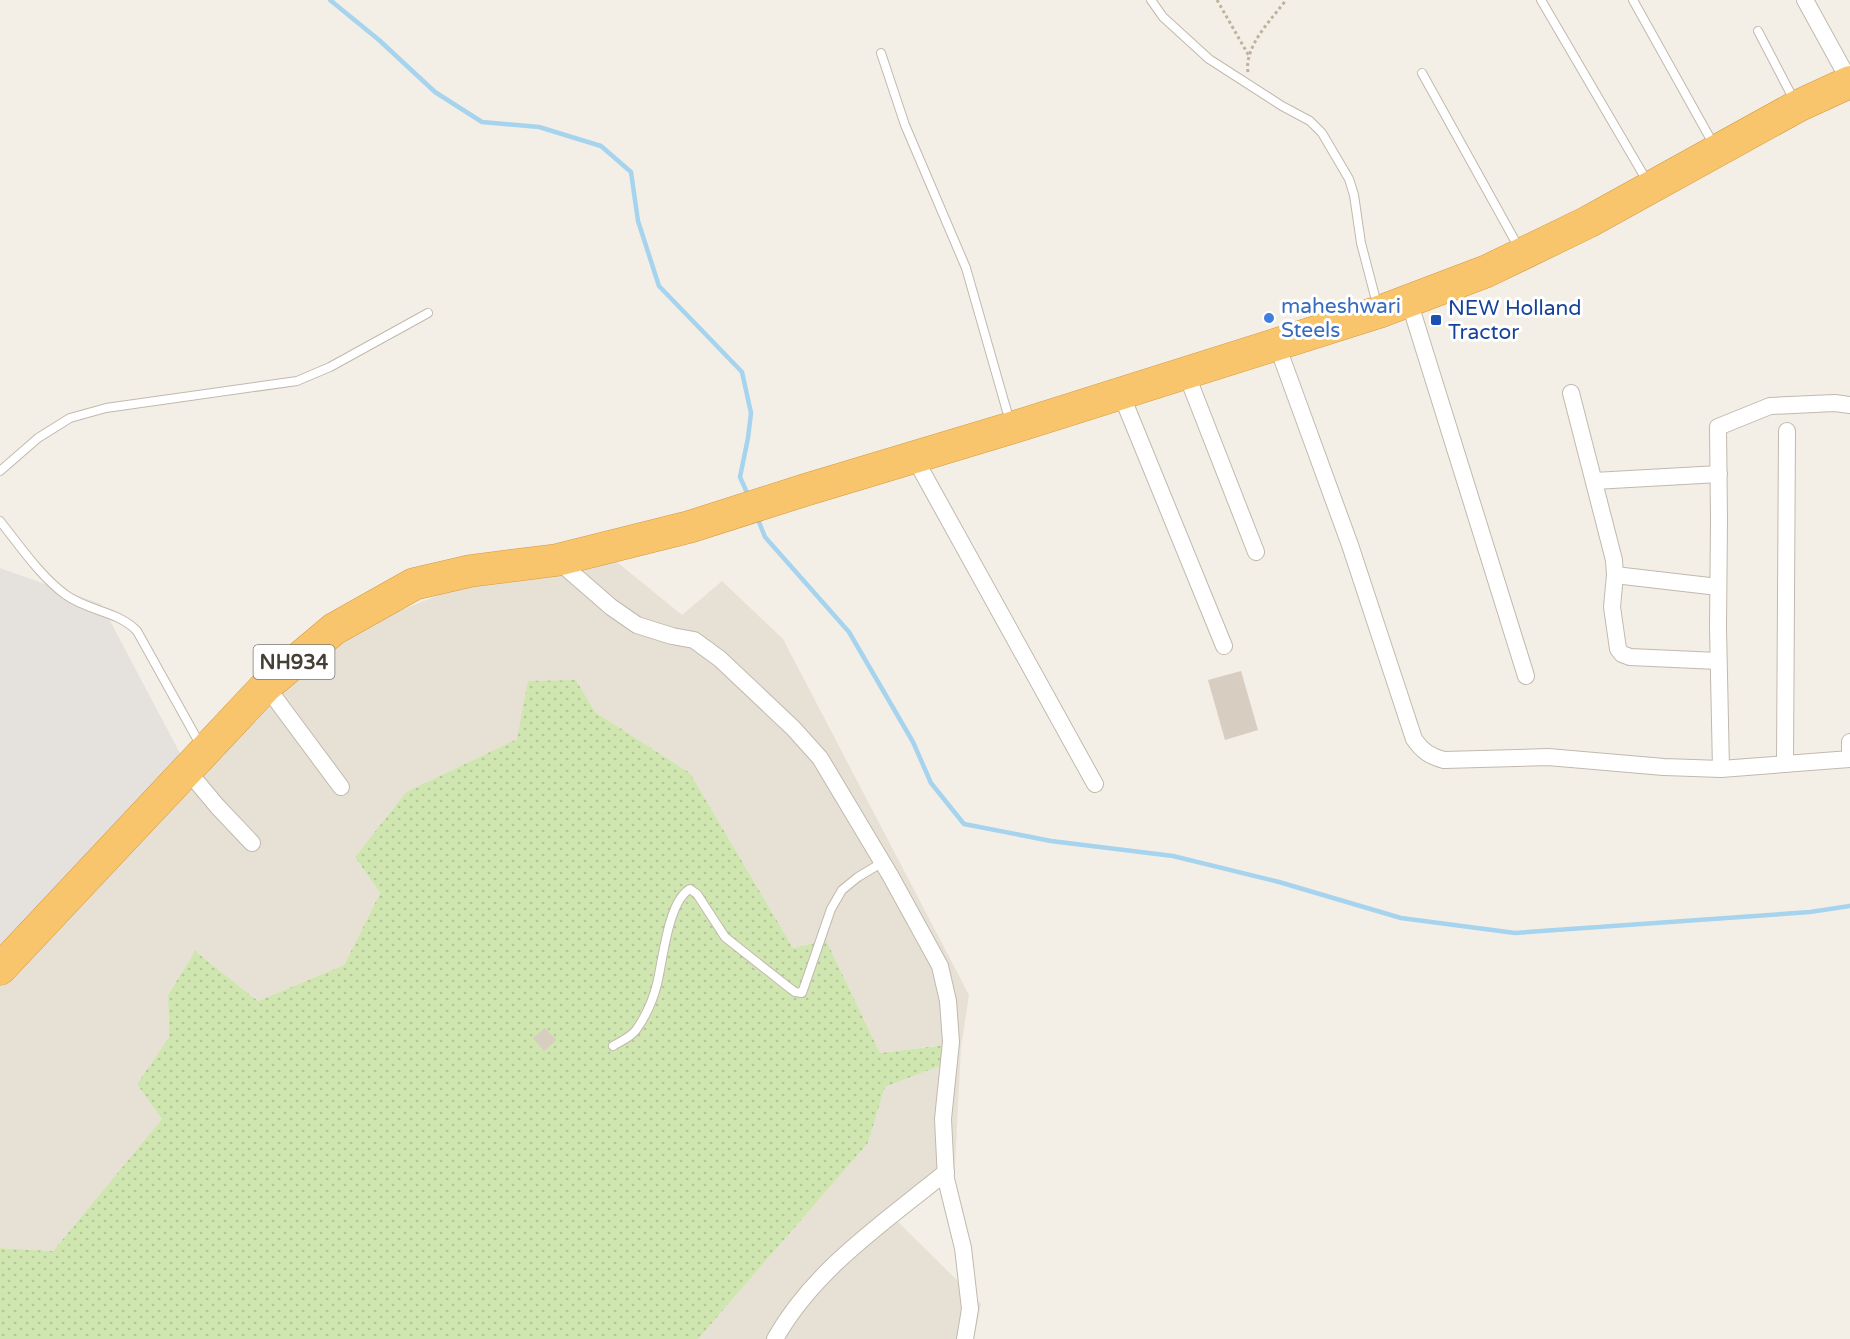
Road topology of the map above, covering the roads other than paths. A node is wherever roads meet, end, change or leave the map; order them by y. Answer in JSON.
{"nodes":[{"id":1,"x":1151,"y":0,"type":"edge"},
{"id":2,"x":1541,"y":0,"type":"edge"},
{"id":3,"x":1633,"y":0,"type":"edge"},
{"id":4,"x":1805,"y":0,"type":"edge"},
{"id":5,"x":1758,"y":31,"type":"dead end"},
{"id":6,"x":881,"y":53,"type":"dead end"},
{"id":7,"x":1422,"y":73,"type":"dead end"},
{"id":8,"x":1850,"y":82,"type":"edge"},
{"id":9,"x":1797,"y":106,"type":"junction"},
{"id":10,"x":1716,"y":150,"type":"junction"},
{"id":11,"x":1650,"y":187,"type":"junction"},
{"id":12,"x":1522,"y":254,"type":"junction"},
{"id":13,"x":1408,"y":301,"type":"junction"},
{"id":14,"x":1379,"y":312,"type":"junction"},
{"id":15,"x":428,"y":313,"type":"dead end"},
{"id":16,"x":1277,"y":345,"type":"junction"},
{"id":17,"x":1186,"y":373,"type":"junction"},
{"id":18,"x":1571,"y":393,"type":"dead end"},
{"id":19,"x":1121,"y":394,"type":"junction"},
{"id":20,"x":1850,"y":405,"type":"edge"},
{"id":21,"x":1011,"y":428,"type":"junction"},
{"id":22,"x":1787,"y":431,"type":"dead end"},
{"id":23,"x":914,"y":457,"type":"junction"},
{"id":24,"x":0,"y":471,"type":"edge"},
{"id":25,"x":1719,"y":474,"type":"junction"},
{"id":26,"x":1594,"y":482,"type":"junction"},
{"id":27,"x":0,"y":521,"type":"edge"},
{"id":28,"x":1256,"y":552,"type":"dead end"},
{"id":29,"x":557,"y":560,"type":"junction"},
{"id":30,"x":1615,"y":575,"type":"junction"},
{"id":31,"x":1718,"y":587,"type":"junction"},
{"id":32,"x":1224,"y":646,"type":"dead end"},
{"id":33,"x":1718,"y":661,"type":"junction"},
{"id":34,"x":1526,"y":676,"type":"dead end"},
{"id":35,"x":266,"y":686,"type":"junction"},
{"id":36,"x":1850,"y":742,"type":"edge"},
{"id":37,"x":196,"y":761,"type":"junction"},
{"id":38,"x":1785,"y":764,"type":"junction"},
{"id":39,"x":1721,"y":769,"type":"junction"},
{"id":40,"x":1095,"y":784,"type":"dead end"},
{"id":41,"x":341,"y":787,"type":"dead end"},
{"id":42,"x":252,"y":843,"type":"dead end"},
{"id":43,"x":883,"y":862,"type":"junction"},
{"id":44,"x":1,"y":966,"type":"edge"},
{"id":45,"x":613,"y":1046,"type":"dead end"},
{"id":46,"x":946,"y":1172,"type":"junction"},
{"id":47,"x":775,"y":1339,"type":"edge"},
{"id":48,"x":964,"y":1339,"type":"edge"}],
"edges":[{"from":1,"to":14,"type":"lane"},
{"from":2,"to":11,"type":"lane"},
{"from":3,"to":10,"type":"lane"},
{"from":4,"to":8,"type":"street"},
{"from":5,"to":9,"type":"lane"},
{"from":6,"to":21,"type":"lane"},
{"from":7,"to":12,"type":"lane"},
{"from":8,"to":9,"type":"highway","number":"NH934"},
{"from":9,"to":10,"type":"highway","number":"NH934"},
{"from":10,"to":11,"type":"highway","number":"NH934"},
{"from":11,"to":12,"type":"highway","number":"NH934"},
{"from":12,"to":13,"type":"highway","number":"NH934"},
{"from":13,"to":14,"type":"highway","number":"NH934"},
{"from":13,"to":34,"type":"street"},
{"from":14,"to":16,"type":"highway","number":"NH934"},
{"from":15,"to":24,"type":"lane"},
{"from":16,"to":17,"type":"highway","number":"NH934"},
{"from":16,"to":39,"type":"street"},
{"from":17,"to":19,"type":"highway","number":"NH934"},
{"from":17,"to":28,"type":"street"},
{"from":18,"to":26,"type":"street"},
{"from":19,"to":21,"type":"highway","number":"NH934"},
{"from":19,"to":32,"type":"street"},
{"from":20,"to":25,"type":"street"},
{"from":21,"to":23,"type":"highway","number":"NH934"},
{"from":22,"to":38,"type":"street"},
{"from":23,"to":29,"type":"highway","number":"NH934"},
{"from":23,"to":40,"type":"street"},
{"from":25,"to":26,"type":"street"},
{"from":25,"to":31,"type":"street"},
{"from":26,"to":30,"type":"street"},
{"from":27,"to":37,"type":"lane"},
{"from":29,"to":35,"type":"highway","number":"NH934"},
{"from":29,"to":43,"type":"street"},
{"from":30,"to":31,"type":"street"},
{"from":30,"to":33,"type":"street"},
{"from":31,"to":33,"type":"street"},
{"from":33,"to":39,"type":"street"},
{"from":35,"to":37,"type":"highway","number":"NH934"},
{"from":35,"to":41,"type":"street"},
{"from":36,"to":38,"type":"street"},
{"from":37,"to":42,"type":"street"},
{"from":37,"to":44,"type":"highway","number":"NH934"},
{"from":38,"to":39,"type":"street"},
{"from":43,"to":45,"type":"lane"},
{"from":43,"to":46,"type":"street"},
{"from":46,"to":47,"type":"street"},
{"from":46,"to":48,"type":"street"}]}
